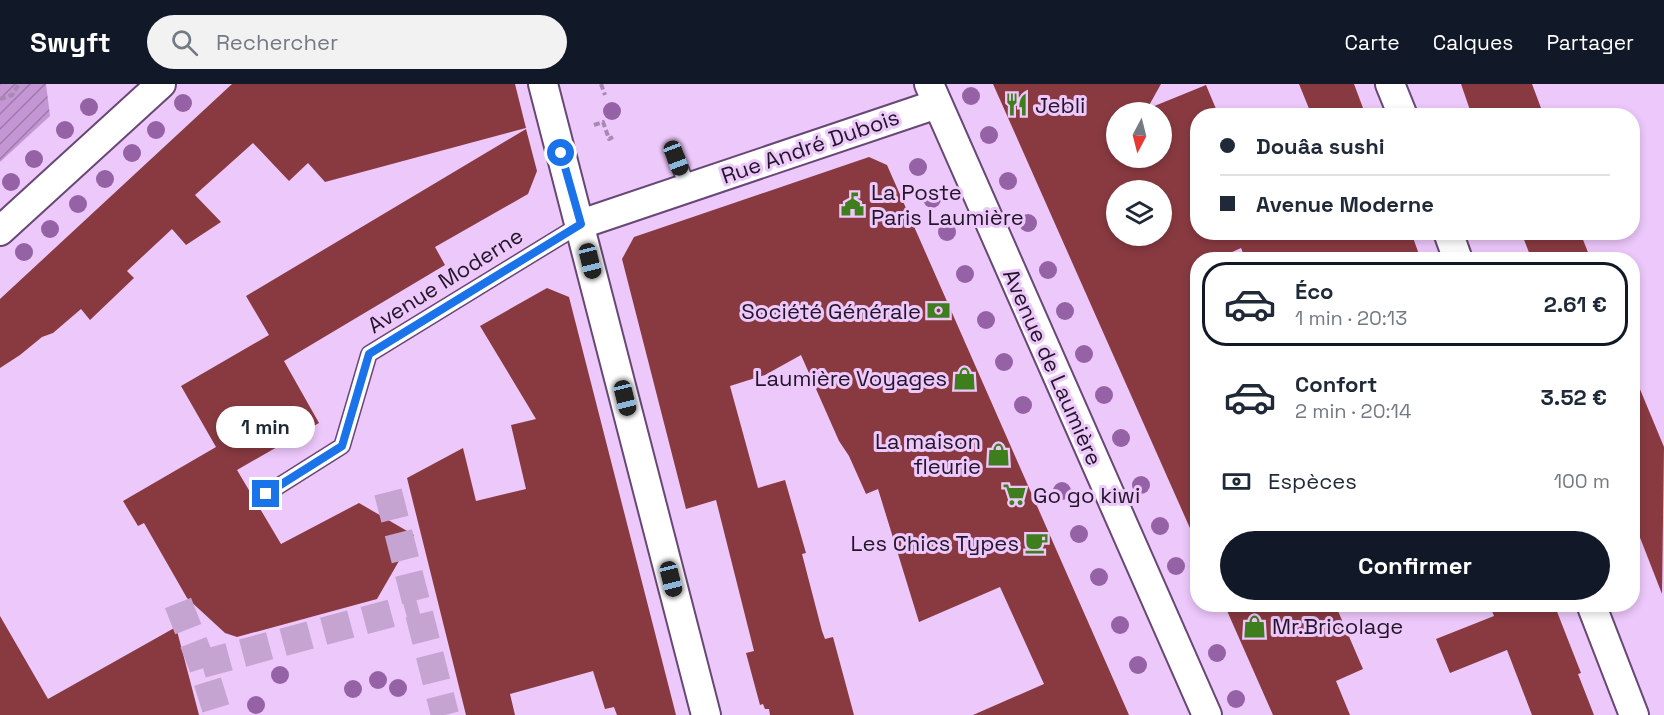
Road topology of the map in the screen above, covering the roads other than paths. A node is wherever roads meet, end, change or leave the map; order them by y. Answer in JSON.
{"nodes":[{"id":1,"x":161,"y":84,"type":"edge"},
{"id":2,"x":543,"y":84,"type":"edge"},
{"id":3,"x":1390,"y":84,"type":"edge"},
{"id":4,"x":933,"y":94,"type":"edge"},
{"id":5,"x":1399,"y":108,"type":"edge"},
{"id":6,"x":676,"y":158,"type":"dead end"},
{"id":7,"x":687,"y":187,"type":"junction"},
{"id":8,"x":581,"y":224,"type":"junction"},
{"id":9,"x":0,"y":231,"type":"edge"},
{"id":10,"x":266,"y":494,"type":"dead end"},
{"id":11,"x":1594,"y":612,"type":"edge"},
{"id":12,"x":706,"y":715,"type":"edge"},
{"id":13,"x":1207,"y":715,"type":"edge"},
{"id":14,"x":1634,"y":715,"type":"edge"}],
"edges":[{"from":1,"to":9,"type":"street"},
{"from":2,"to":8,"type":"street"},
{"from":3,"to":5,"type":"street"},
{"from":4,"to":7,"type":"street","name":"Rue André Dubois"},
{"from":4,"to":13,"type":"street","name":"Avenue de Laumière"},
{"from":6,"to":7,"type":"lane"},
{"from":7,"to":8,"type":"street","name":"Rue André Dubois"},
{"from":8,"to":10,"type":"lane","name":"Avenue Moderne"},
{"from":8,"to":12,"type":"street"},
{"from":11,"to":14,"type":"street"}]}
